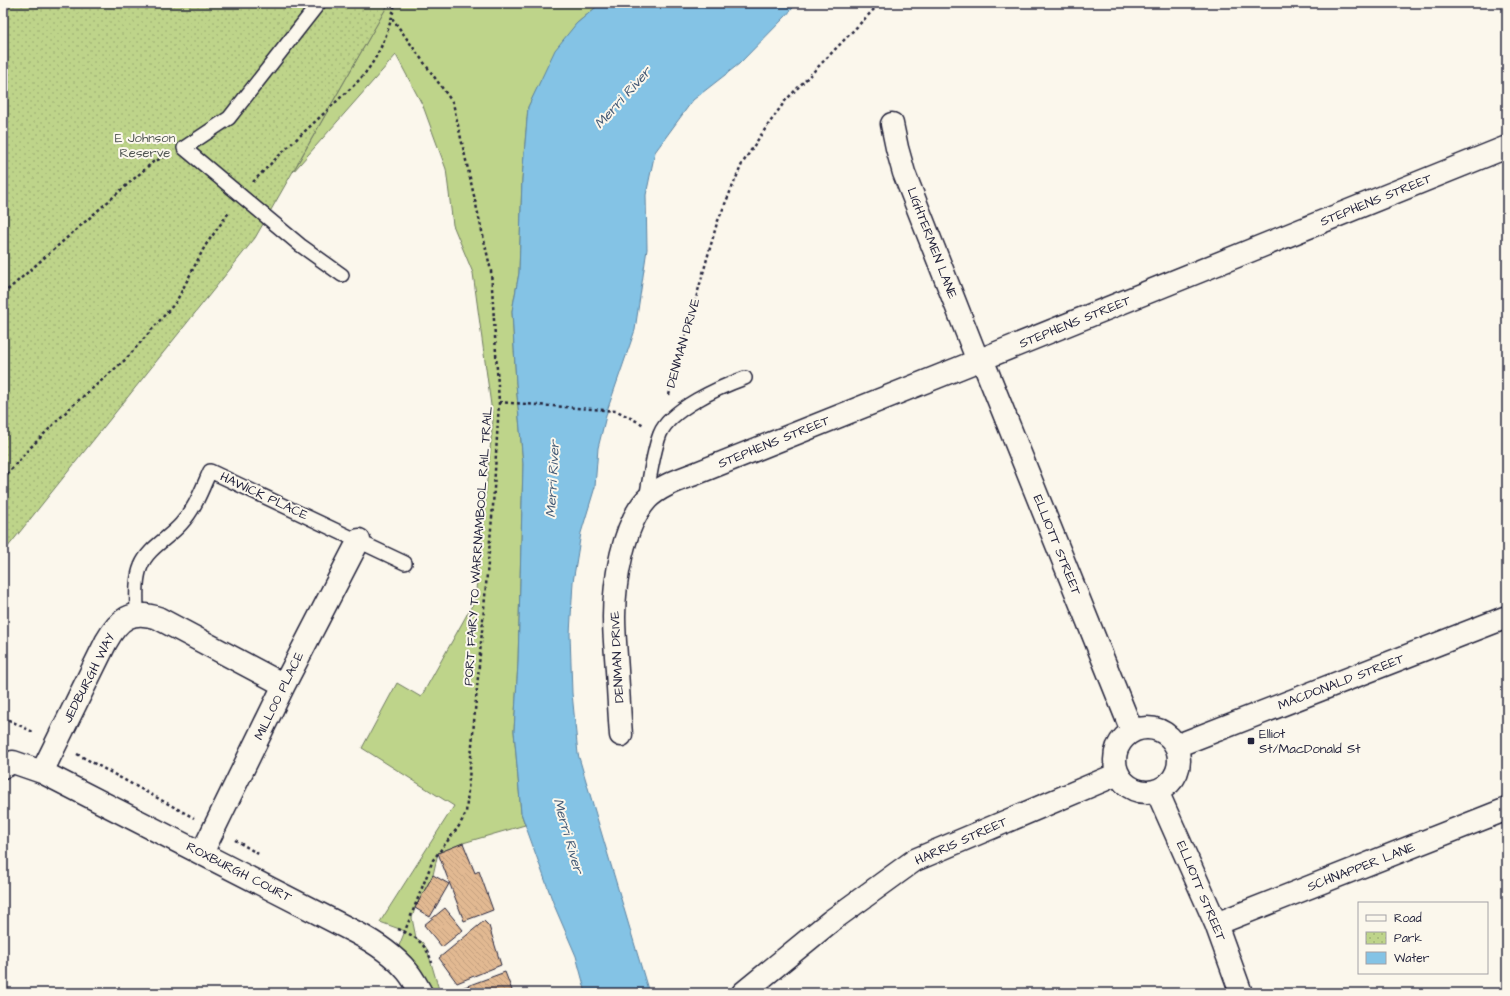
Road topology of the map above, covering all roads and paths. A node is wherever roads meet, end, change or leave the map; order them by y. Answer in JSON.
{"nodes":[{"id":1,"x":319,"y":3,"type":"edge"},
{"id":2,"x":395,"y":3,"type":"edge"},
{"id":3,"x":880,"y":3,"type":"edge"},
{"id":4,"x":392,"y":18,"type":"junction"},
{"id":5,"x":892,"y":124,"type":"dead end"},
{"id":6,"x":1507,"y":147,"type":"edge"},
{"id":7,"x":284,"y":151,"type":"dead end"},
{"id":8,"x":153,"y":162,"type":"dead end"},
{"id":9,"x":196,"y":261,"type":"dead end"},
{"id":10,"x":342,"y":275,"type":"dead end"},
{"id":11,"x":3,"y":294,"type":"edge"},
{"id":12,"x":980,"y":360,"type":"junction"},
{"id":13,"x":745,"y":378,"type":"dead end"},
{"id":14,"x":667,"y":399,"type":"dead end"},
{"id":15,"x":500,"y":402,"type":"junction"},
{"id":16,"x":660,"y":434,"type":"junction"},
{"id":17,"x":3,"y":478,"type":"edge"},
{"id":18,"x":646,"y":500,"type":"junction"},
{"id":19,"x":359,"y":540,"type":"junction"},
{"id":20,"x":405,"y":562,"type":"dead end"},
{"id":21,"x":137,"y":614,"type":"junction"},
{"id":22,"x":1507,"y":617,"type":"edge"},
{"id":23,"x":284,"y":684,"type":"junction"},
{"id":24,"x":3,"y":717,"type":"edge"},
{"id":25,"x":1132,"y":731,"type":"junction"},
{"id":26,"x":621,"y":735,"type":"dead end"},
{"id":27,"x":56,"y":743,"type":"junction"},
{"id":28,"x":1176,"y":746,"type":"junction"},
{"id":29,"x":3,"y":766,"type":"edge"},
{"id":30,"x":42,"y":772,"type":"junction"},
{"id":31,"x":1118,"y":774,"type":"junction"},
{"id":32,"x":1157,"y":791,"type":"junction"},
{"id":33,"x":1507,"y":809,"type":"edge"},
{"id":34,"x":202,"y":853,"type":"junction"},
{"id":35,"x":1216,"y":924,"type":"junction"},
{"id":36,"x":405,"y":931,"type":"dead end"},
{"id":37,"x":421,"y":993,"type":"edge"},
{"id":38,"x":743,"y":993,"type":"edge"},
{"id":39,"x":1241,"y":993,"type":"edge"}],
"edges":[{"from":1,"to":10,"type":"lane"},
{"from":2,"to":4,"type":"path"},
{"from":3,"to":14,"type":"path","name":"DENMAN DRIVE"},
{"from":4,"to":7,"type":"path"},
{"from":4,"to":15,"type":"path","name":"PORT FAIRY TO WARRNAMBOOL RAIL TRAIL"},
{"from":5,"to":12,"type":"street","name":"LIGHTERMEN LANE"},
{"from":6,"to":12,"type":"street","name":"STEPHENS STREET"},
{"from":8,"to":11,"type":"path"},
{"from":9,"to":17,"type":"path"},
{"from":12,"to":18,"type":"street","name":"STEPHENS STREET"},
{"from":12,"to":25,"type":"street","name":"ELLIOTT STREET"},
{"from":13,"to":16,"type":"lane"},
{"from":15,"to":16,"type":"path"},
{"from":15,"to":36,"type":"path","name":"PORT FAIRY TO WARRNAMBOOL RAIL TRAIL"},
{"from":16,"to":18,"type":"lane","name":"DENMAN DRIVE"},
{"from":18,"to":26,"type":"street","name":"DENMAN DRIVE"},
{"from":19,"to":20,"type":"lane","name":"HAWICK PLACE"},
{"from":19,"to":21,"type":"lane","name":"HAWICK PLACE"},
{"from":19,"to":23,"type":"street","name":"MILLOO PLACE"},
{"from":21,"to":23,"type":"street"},
{"from":21,"to":27,"type":"street","name":"JEDBURGH WAY"},
{"from":22,"to":28,"type":"street","name":"MACDONALD STREET"},
{"from":23,"to":34,"type":"street","name":"MILLOO PLACE"},
{"from":24,"to":27,"type":"path"},
{"from":25,"to":28,"type":"street"},
{"from":25,"to":31,"type":"street"},
{"from":27,"to":30,"type":"street","name":"JEDBURGH WAY"},
{"from":28,"to":32,"type":"street"},
{"from":29,"to":30,"type":"street","name":"ROXBURGH COURT"},
{"from":30,"to":34,"type":"street","name":"ROXBURGH COURT"},
{"from":31,"to":32,"type":"street"},
{"from":31,"to":38,"type":"street","name":"HARRIS STREET"},
{"from":32,"to":35,"type":"street","name":"ELLIOTT STREET"},
{"from":33,"to":35,"type":"street","name":"SCHNAPPER LANE"},
{"from":34,"to":37,"type":"street","name":"ROXBURGH COURT"},
{"from":35,"to":39,"type":"street","name":"ELLIOTT STREET"}]}
